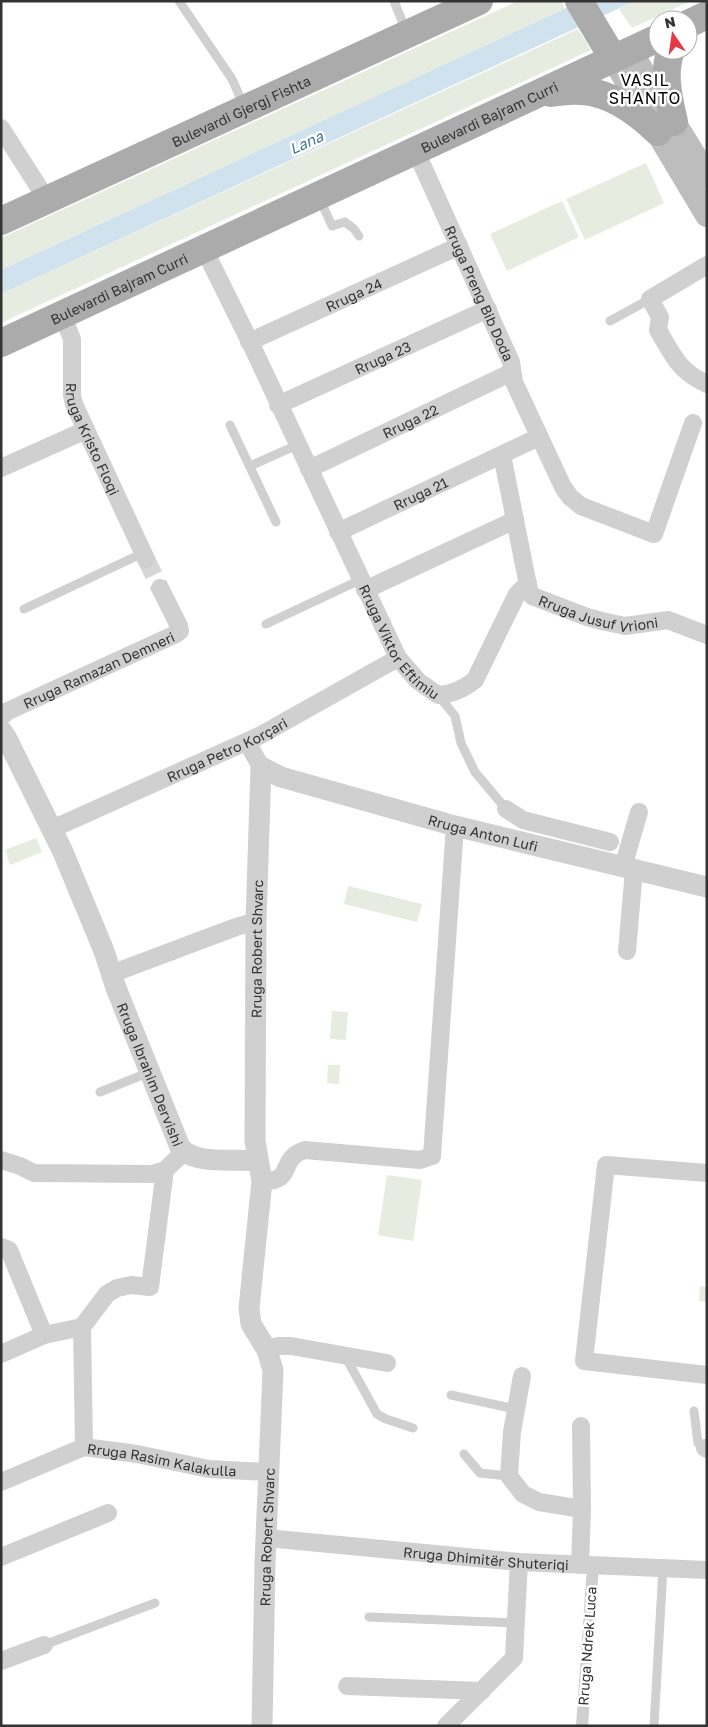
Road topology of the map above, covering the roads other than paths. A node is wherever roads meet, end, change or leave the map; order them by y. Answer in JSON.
{"nodes":[{"id":1,"x":179,"y":1,"type":"edge"},
{"id":2,"x":394,"y":1,"type":"edge"},
{"id":3,"x":479,"y":1,"type":"edge"},
{"id":4,"x":578,"y":1,"type":"edge"},
{"id":5,"x":600,"y":1,"type":"edge"},
{"id":6,"x":407,"y":34,"type":"junction"},
{"id":7,"x":648,"y":39,"type":"edge"},
{"id":8,"x":616,"y":44,"type":"junction"},
{"id":9,"x":668,"y":60,"type":"edge"},
{"id":10,"x":536,"y":94,"type":"junction"},
{"id":11,"x":245,"y":108,"type":"junction"},
{"id":12,"x":666,"y":127,"type":"junction"},
{"id":13,"x":1,"y":128,"type":"edge"},
{"id":14,"x":415,"y":150,"type":"junction"},
{"id":15,"x":707,"y":176,"type":"edge"},
{"id":16,"x":318,"y":195,"type":"junction"},
{"id":17,"x":47,"y":200,"type":"junction"},
{"id":18,"x":707,"y":215,"type":"edge"},
{"id":19,"x":1,"y":221,"type":"edge"},
{"id":20,"x":359,"y":236,"type":"dead end"},
{"id":21,"x":459,"y":246,"type":"junction"},
{"id":22,"x":204,"y":249,"type":"junction"},
{"id":23,"x":707,"y":265,"type":"edge"},
{"id":24,"x":650,"y":299,"type":"junction"},
{"id":25,"x":488,"y":309,"type":"junction"},
{"id":26,"x":62,"y":314,"type":"junction"},
{"id":27,"x":610,"y":321,"type":"dead end"},
{"id":28,"x":249,"y":342,"type":"junction"},
{"id":29,"x":1,"y":343,"type":"edge"},
{"id":30,"x":512,"y":372,"type":"junction"},
{"id":31,"x":703,"y":382,"type":"edge"},
{"id":32,"x":278,"y":405,"type":"junction"},
{"id":33,"x":693,"y":423,"type":"dead end"},
{"id":34,"x":230,"y":425,"type":"dead end"},
{"id":35,"x":86,"y":430,"type":"junction"},
{"id":36,"x":539,"y":437,"type":"junction"},
{"id":37,"x":297,"y":445,"type":"junction"},
{"id":38,"x":502,"y":454,"type":"junction"},
{"id":39,"x":250,"y":466,"type":"junction"},
{"id":40,"x":1,"y":468,"type":"edge"},
{"id":41,"x":309,"y":470,"type":"junction"},
{"id":42,"x":515,"y":520,"type":"junction"},
{"id":43,"x":276,"y":522,"type":"dead end"},
{"id":44,"x":338,"y":532,"type":"junction"},
{"id":45,"x":144,"y":556,"type":"joint"},
{"id":46,"x":528,"y":583,"type":"junction"},
{"id":47,"x":363,"y":585,"type":"junction"},
{"id":48,"x":160,"y":588,"type":"tunnel mouth"},
{"id":49,"x":24,"y":609,"type":"dead end"},
{"id":50,"x":266,"y":624,"type":"dead end"},
{"id":51,"x":707,"y":635,"type":"edge"},
{"id":52,"x":398,"y":658,"type":"junction"},
{"id":53,"x":438,"y":695,"type":"junction"},
{"id":54,"x":1,"y":717,"type":"edge"},
{"id":55,"x":1,"y":730,"type":"edge"},
{"id":56,"x":247,"y":742,"type":"junction"},
{"id":57,"x":261,"y":767,"type":"junction"},
{"id":58,"x":506,"y":809,"type":"joint"},
{"id":59,"x":639,"y":812,"type":"dead end"},
{"id":60,"x":456,"y":826,"type":"junction"},
{"id":61,"x":52,"y":829,"type":"junction"},
{"id":62,"x":610,"y":842,"type":"dead end"},
{"id":63,"x":629,"y":869,"type":"junction"},
{"id":64,"x":707,"y":887,"type":"edge"},
{"id":65,"x":256,"y":921,"type":"junction"},
{"id":66,"x":627,"y":951,"type":"dead end"},
{"id":67,"x":111,"y":974,"type":"junction"},
{"id":68,"x":150,"y":1072,"type":"junction"},
{"id":69,"x":100,"y":1092,"type":"dead end"},
{"id":70,"x":184,"y":1152,"type":"junction"},
{"id":71,"x":1,"y":1160,"type":"edge"},
{"id":72,"x":165,"y":1170,"type":"junction"},
{"id":73,"x":260,"y":1171,"type":"junction"},
{"id":74,"x":707,"y":1173,"type":"edge"},
{"id":75,"x":2,"y":1246,"type":"edge"},
{"id":76,"x":82,"y":1327,"type":"junction"},
{"id":77,"x":44,"y":1335,"type":"junction"},
{"id":78,"x":267,"y":1350,"type":"junction"},
{"id":79,"x":1,"y":1354,"type":"edge"},
{"id":80,"x":344,"y":1356,"type":"junction"},
{"id":81,"x":387,"y":1363,"type":"dead end"},
{"id":82,"x":707,"y":1375,"type":"edge"},
{"id":83,"x":522,"y":1376,"type":"dead end"},
{"id":84,"x":451,"y":1395,"type":"dead end"},
{"id":85,"x":515,"y":1409,"type":"junction"},
{"id":86,"x":694,"y":1411,"type":"dead end"},
{"id":87,"x":581,"y":1426,"type":"dead end"},
{"id":88,"x":413,"y":1428,"type":"dead end"},
{"id":89,"x":84,"y":1447,"type":"junction"},
{"id":90,"x":706,"y":1449,"type":"edge"},
{"id":91,"x":464,"y":1454,"type":"dead end"},
{"id":92,"x":268,"y":1472,"type":"junction"},
{"id":93,"x":509,"y":1476,"type":"junction"},
{"id":94,"x":1,"y":1482,"type":"edge"},
{"id":95,"x":582,"y":1509,"type":"junction"},
{"id":96,"x":108,"y":1513,"type":"dead end"},
{"id":97,"x":266,"y":1538,"type":"junction"},
{"id":98,"x":1,"y":1557,"type":"edge"},
{"id":99,"x":519,"y":1562,"type":"junction"},
{"id":100,"x":586,"y":1566,"type":"junction"},
{"id":101,"x":664,"y":1568,"type":"junction"},
{"id":102,"x":707,"y":1570,"type":"edge"},
{"id":103,"x":155,"y":1603,"type":"dead end"},
{"id":104,"x":369,"y":1617,"type":"dead end"},
{"id":105,"x":516,"y":1623,"type":"junction"},
{"id":106,"x":44,"y":1645,"type":"joint"},
{"id":107,"x":1,"y":1661,"type":"edge"},
{"id":108,"x":347,"y":1686,"type":"dead end"},
{"id":109,"x":482,"y":1691,"type":"junction"},
{"id":110,"x":262,"y":1726,"type":"edge"},
{"id":111,"x":446,"y":1726,"type":"edge"},
{"id":112,"x":582,"y":1726,"type":"edge"},
{"id":113,"x":654,"y":1726,"type":"edge"}],
"edges":[{"from":1,"to":11,"type":"lane"},
{"from":2,"to":6,"type":"lane"},
{"from":3,"to":6,"type":"main road","name":"Bulevardi Gjergj Fishta"},
{"from":4,"to":8,"type":"main road"},
{"from":5,"to":8,"type":"main road"},
{"from":6,"to":11,"type":"main road","name":"Bulevardi Gjergj Fishta"},
{"from":7,"to":8,"type":"main road","name":"Bulevardi Bajram Curri"},
{"from":8,"to":10,"type":"main road","name":"Bulevardi Bajram Curri"},
{"from":8,"to":12,"type":"main road"},
{"from":9,"to":12,"type":"main road"},
{"from":10,"to":12,"type":"main road"},
{"from":10,"to":14,"type":"main road","name":"Bulevardi Bajram Curri"},
{"from":11,"to":17,"type":"main road","name":"Bulevardi Gjergj Fishta"},
{"from":12,"to":15,"type":"main road"},
{"from":12,"to":18,"type":"main road"},
{"from":13,"to":17,"type":"street"},
{"from":14,"to":16,"type":"main road","name":"Bulevardi Bajram Curri"},
{"from":14,"to":21,"type":"street","name":"Rruga Preng Bib Doda"},
{"from":16,"to":20,"type":"lane"},
{"from":16,"to":22,"type":"main road","name":"Bulevardi Bajram Curri"},
{"from":17,"to":19,"type":"main road","name":"Bulevardi Gjergj Fishta"},
{"from":21,"to":25,"type":"street","name":"Rruga Preng Bib Doda"},
{"from":21,"to":28,"type":"street","name":"Rruga 24"},
{"from":22,"to":26,"type":"main road","name":"Bulevardi Bajram Curri"},
{"from":22,"to":28,"type":"street","name":"Rruga Viktor Eftimiu"},
{"from":23,"to":24,"type":"street"},
{"from":24,"to":27,"type":"lane"},
{"from":24,"to":31,"type":"street"},
{"from":25,"to":30,"type":"street","name":"Rruga Preng Bib Doda"},
{"from":25,"to":32,"type":"street","name":"Rruga 23"},
{"from":26,"to":29,"type":"main road","name":"Bulevardi Bajram Curri"},
{"from":26,"to":35,"type":"street","name":"Rruga Kristo Floqi"},
{"from":28,"to":32,"type":"street","name":"Rruga Viktor Eftimiu"},
{"from":30,"to":36,"type":"street","name":"Rruga Preng Bib Doda"},
{"from":30,"to":41,"type":"street","name":"Rruga 22"},
{"from":32,"to":37,"type":"street","name":"Rruga Viktor Eftimiu"},
{"from":33,"to":36,"type":"street","name":"Rruga Preng Bib Doda"},
{"from":34,"to":39,"type":"lane"},
{"from":35,"to":40,"type":"street"},
{"from":35,"to":45,"type":"street","name":"Rruga Kristo Floqi"},
{"from":36,"to":38,"type":"street"},
{"from":37,"to":39,"type":"lane"},
{"from":37,"to":41,"type":"street","name":"Rruga Viktor Eftimiu"},
{"from":38,"to":42,"type":"street"},
{"from":38,"to":44,"type":"street","name":"Rruga 21"},
{"from":39,"to":43,"type":"lane"},
{"from":41,"to":44,"type":"street","name":"Rruga Viktor Eftimiu"},
{"from":42,"to":46,"type":"street"},
{"from":42,"to":47,"type":"street"},
{"from":44,"to":47,"type":"street","name":"Rruga Viktor Eftimiu"},
{"from":45,"to":49,"type":"lane"},
{"from":46,"to":51,"type":"street","name":"Rruga Jusuf Vrioni"},
{"from":46,"to":53,"type":"street"},
{"from":47,"to":50,"type":"lane"},
{"from":47,"to":52,"type":"street","name":"Rruga Viktor Eftimiu"},
{"from":48,"to":54,"type":"street","name":"Rruga Ramazan Demneri"},
{"from":52,"to":53,"type":"street","name":"Rruga Viktor Eftimiu"},
{"from":52,"to":56,"type":"street","name":"Rruga Petro Korçari"},
{"from":53,"to":58,"type":"lane","name":"Rruga Viktor Eftimiu"},
{"from":55,"to":61,"type":"street","name":"Rruga Ibrahim Dervishi"},
{"from":56,"to":57,"type":"street"},
{"from":56,"to":61,"type":"street","name":"Rruga Petro Korçari"},
{"from":57,"to":60,"type":"street","name":"Rruga Anton Lufi"},
{"from":57,"to":65,"type":"street","name":"Rruga Robert Shvarc"},
{"from":58,"to":62,"type":"street","name":"Rruga Viktor Eftimiu"},
{"from":59,"to":63,"type":"street"},
{"from":60,"to":63,"type":"street","name":"Rruga Anton Lufi"},
{"from":60,"to":73,"type":"street"},
{"from":61,"to":67,"type":"street","name":"Rruga Ibrahim Dervishi"},
{"from":63,"to":64,"type":"street","name":"Rruga Anton Lufi"},
{"from":63,"to":66,"type":"street"},
{"from":65,"to":67,"type":"street"},
{"from":65,"to":73,"type":"street","name":"Rruga Robert Shvarc"},
{"from":67,"to":68,"type":"street","name":"Rruga Ibrahim Dervishi"},
{"from":68,"to":69,"type":"lane"},
{"from":68,"to":70,"type":"street","name":"Rruga Ibrahim Dervishi"},
{"from":70,"to":72,"type":"street","name":"Rruga Ibrahim Dervishi"},
{"from":70,"to":73,"type":"street"},
{"from":71,"to":72,"type":"street"},
{"from":72,"to":76,"type":"street"},
{"from":73,"to":78,"type":"street","name":"Rruga Robert Shvarc"},
{"from":74,"to":82,"type":"street"},
{"from":75,"to":77,"type":"street"},
{"from":76,"to":77,"type":"street"},
{"from":76,"to":89,"type":"street"},
{"from":77,"to":79,"type":"street"},
{"from":78,"to":80,"type":"street"},
{"from":78,"to":92,"type":"street","name":"Rruga Robert Shvarc"},
{"from":80,"to":81,"type":"street"},
{"from":80,"to":88,"type":"lane"},
{"from":83,"to":85,"type":"street"},
{"from":84,"to":85,"type":"lane"},
{"from":85,"to":93,"type":"street"},
{"from":86,"to":90,"type":"lane"},
{"from":87,"to":95,"type":"street"},
{"from":89,"to":92,"type":"street","name":"Rruga Rasim Kalakulla"},
{"from":89,"to":94,"type":"street","name":"Rruga Rasim Kalakulla"},
{"from":91,"to":93,"type":"lane"},
{"from":92,"to":97,"type":"street","name":"Rruga Robert Shvarc"},
{"from":93,"to":95,"type":"street"},
{"from":95,"to":100,"type":"street"},
{"from":96,"to":98,"type":"street"},
{"from":97,"to":99,"type":"street","name":"Rruga Dhimitër Shuteriqi"},
{"from":97,"to":110,"type":"street","name":"Rruga Robert Shvarc"},
{"from":99,"to":100,"type":"street","name":"Rruga Dhimitër Shuteriqi"},
{"from":99,"to":105,"type":"street"},
{"from":100,"to":101,"type":"street","name":"Rruga Dhimitër Shuteriqi"},
{"from":100,"to":112,"type":"street","name":"Rruga Ndrek Luca"},
{"from":101,"to":102,"type":"street","name":"Rruga Dhimitër Shuteriqi"},
{"from":101,"to":113,"type":"lane"},
{"from":103,"to":106,"type":"lane"},
{"from":104,"to":105,"type":"lane"},
{"from":105,"to":109,"type":"street"},
{"from":106,"to":107,"type":"street"},
{"from":108,"to":109,"type":"street"},
{"from":109,"to":111,"type":"street"}]}
